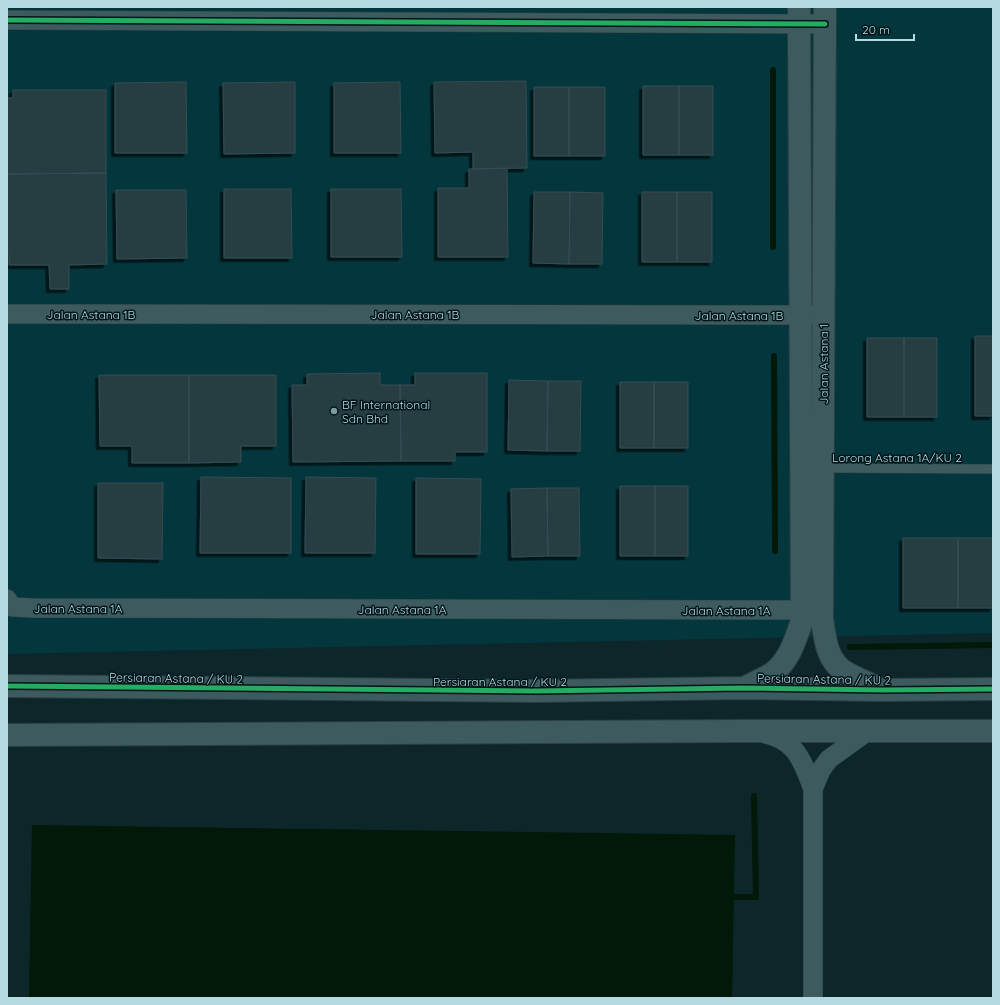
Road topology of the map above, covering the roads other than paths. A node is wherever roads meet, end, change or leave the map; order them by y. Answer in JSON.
{"nodes":[{"id":1,"x":799,"y":15,"type":"edge"},
{"id":2,"x":825,"y":15,"type":"edge"},
{"id":3,"x":7,"y":20,"type":"edge"},
{"id":4,"x":7,"y":314,"type":"edge"},
{"id":5,"x":800,"y":315,"type":"junction"},
{"id":6,"x":823,"y":315,"type":"junction"},
{"id":7,"x":812,"y":469,"type":"junction"},
{"id":8,"x":993,"y":469,"type":"edge"},
{"id":9,"x":7,"y":599,"type":"edge"},
{"id":10,"x":801,"y":610,"type":"junction"},
{"id":11,"x":7,"y":686,"type":"edge"},
{"id":12,"x":743,"y":688,"type":"junction"},
{"id":13,"x":993,"y":689,"type":"edge"},
{"id":14,"x":883,"y":690,"type":"junction"},
{"id":15,"x":744,"y":730,"type":"junction"},
{"id":16,"x":868,"y":730,"type":"junction"},
{"id":17,"x":993,"y":731,"type":"edge"},
{"id":18,"x":7,"y":735,"type":"edge"},
{"id":19,"x":813,"y":789,"type":"junction"},
{"id":20,"x":813,"y":998,"type":"edge"}],
"edges":[{"from":1,"to":2,"type":"street"},
{"from":1,"to":3,"type":"street"},
{"from":1,"to":5,"type":"street","name":"Jalan Astana 1"},
{"from":2,"to":6,"type":"street","name":"Jalan Astana 1"},
{"from":4,"to":5,"type":"street","name":"Jalan Astana 1B"},
{"from":5,"to":6,"type":"street","name":"Jalan Astana 1B"},
{"from":5,"to":7,"type":"street","name":"Jalan Astana 1"},
{"from":6,"to":7,"type":"street","name":"Jalan Astana 1"},
{"from":7,"to":8,"type":"lane","name":"Lorong Astana 1A/KU 2"},
{"from":7,"to":10,"type":"street","name":"Jalan Astana 1"},
{"from":7,"to":14,"type":"street","name":"Jalan Astana 1"},
{"from":9,"to":10,"type":"street","name":"Jalan Astana 1A"},
{"from":10,"to":12,"type":"street","name":"Jalan Astana 1"},
{"from":11,"to":12,"type":"street","name":"Persiaran Astana / KU 2"},
{"from":12,"to":14,"type":"street","name":"Persiaran Astana / KU 2"},
{"from":13,"to":14,"type":"street","name":"Persiaran Astana / KU 2"},
{"from":15,"to":16,"type":"street"},
{"from":15,"to":18,"type":"street"},
{"from":15,"to":19,"type":"street"},
{"from":16,"to":17,"type":"street"},
{"from":16,"to":19,"type":"street"},
{"from":19,"to":20,"type":"street"}]}
